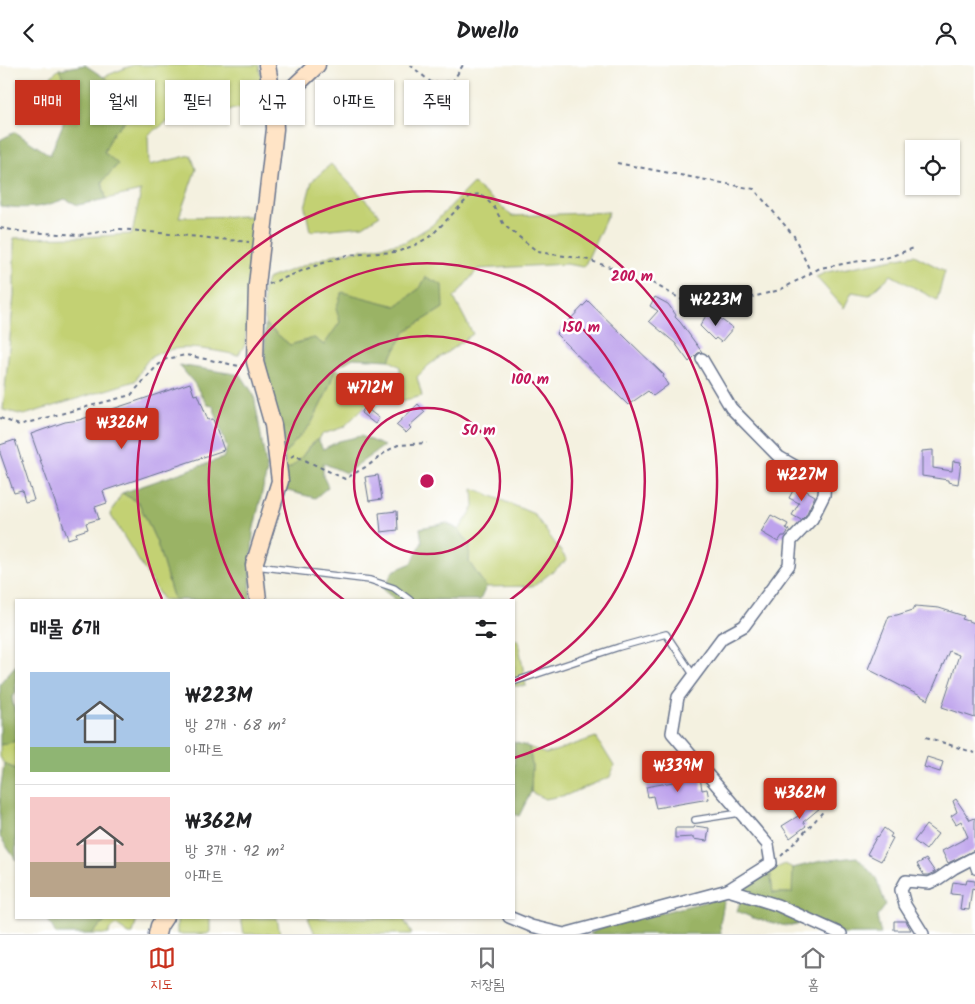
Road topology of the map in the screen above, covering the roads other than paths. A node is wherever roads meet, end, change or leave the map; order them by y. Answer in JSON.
{"nodes":[{"id":1,"x":267,"y":65,"type":"edge"},
{"id":2,"x":317,"y":65,"type":"edge"},
{"id":3,"x":270,"y":80,"type":"edge"},
{"id":4,"x":301,"y":80,"type":"edge"},
{"id":5,"x":275,"y":125,"type":"edge"},
{"id":6,"x":702,"y":359,"type":"dead end"},
{"id":7,"x":254,"y":565,"type":"junction"},
{"id":8,"x":258,"y":599,"type":"edge"},
{"id":9,"x":409,"y":599,"type":"edge"},
{"id":10,"x":694,"y":676,"type":"junction"},
{"id":11,"x":516,"y":681,"type":"dead end"},
{"id":12,"x":740,"y":813,"type":"junction"},
{"id":13,"x":695,"y":820,"type":"dead end"},
{"id":14,"x":973,"y":858,"type":"edge"},
{"id":15,"x":975,"y":871,"type":"edge"},
{"id":16,"x":728,"y":890,"type":"junction"},
{"id":17,"x":514,"y":919,"type":"edge"},
{"id":18,"x":841,"y":934,"type":"edge"},
{"id":19,"x":923,"y":934,"type":"edge"}],
"edges":[{"from":1,"to":3,"type":"street"},
{"from":2,"to":4,"type":"street"},
{"from":5,"to":7,"type":"street"},
{"from":6,"to":10,"type":"street"},
{"from":7,"to":8,"type":"street"},
{"from":7,"to":9,"type":"lane"},
{"from":10,"to":11,"type":"lane"},
{"from":10,"to":12,"type":"street"},
{"from":12,"to":13,"type":"lane"},
{"from":12,"to":16,"type":"street"},
{"from":14,"to":15,"type":"lane"},
{"from":14,"to":19,"type":"street"},
{"from":16,"to":17,"type":"street"},
{"from":16,"to":18,"type":"street"}]}
